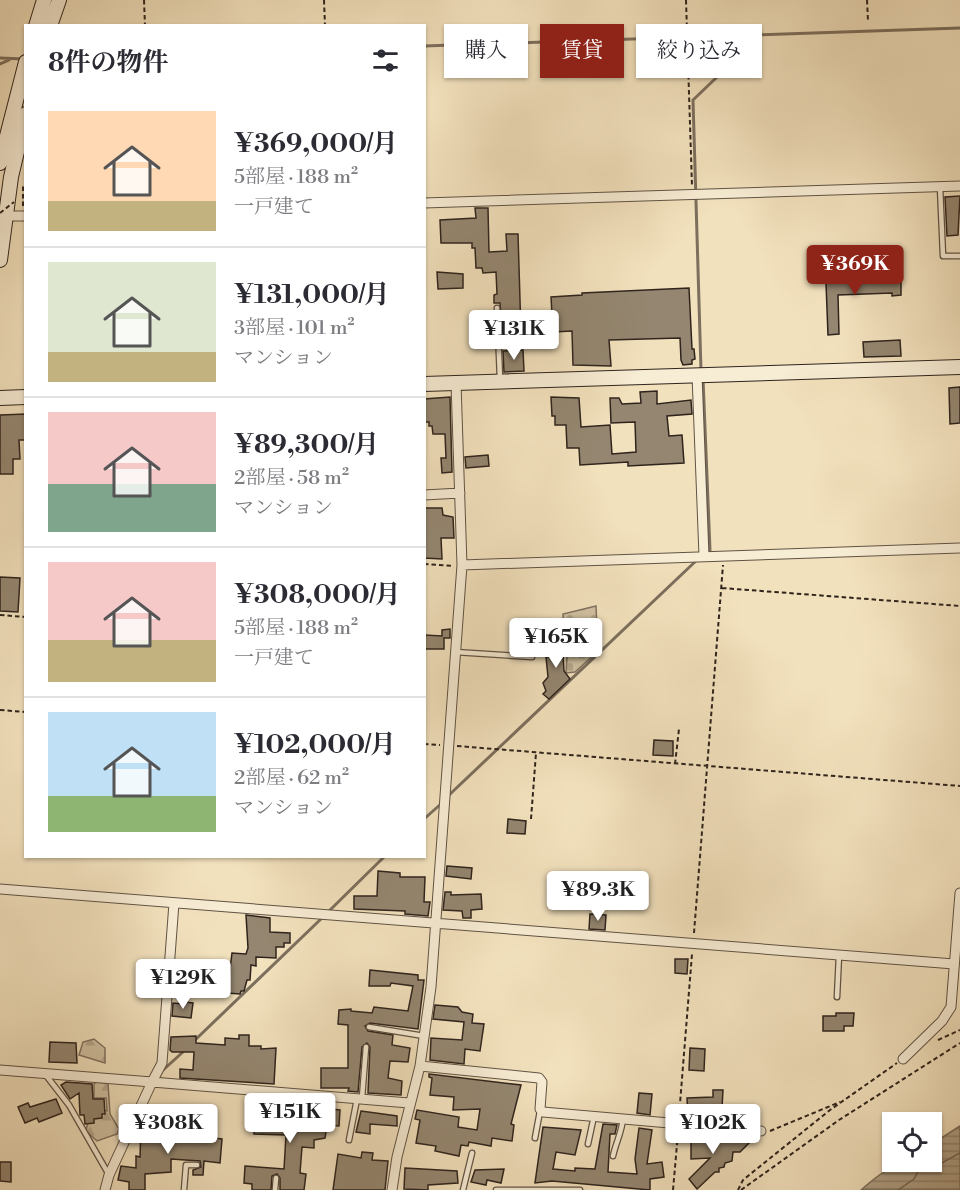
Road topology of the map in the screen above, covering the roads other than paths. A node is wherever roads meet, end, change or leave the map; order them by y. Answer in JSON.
{"nodes":[{"id":1,"x":44,"y":0,"type":"edge"},
{"id":2,"x":59,"y":0,"type":"edge"},
{"id":3,"x":37,"y":24,"type":"edge"},
{"id":4,"x":51,"y":24,"type":"edge"},
{"id":5,"x":24,"y":70,"type":"edge"},
{"id":6,"x":24,"y":122,"type":"edge"},
{"id":7,"x":0,"y":163,"type":"edge"},
{"id":8,"x":960,"y":186,"type":"edge"},
{"id":9,"x":940,"y":187,"type":"junction"},
{"id":10,"x":426,"y":203,"type":"edge"},
{"id":11,"x":24,"y":211,"type":"edge"},
{"id":12,"x":3,"y":214,"type":"edge"},
{"id":13,"x":960,"y":256,"type":"edge"},
{"id":14,"x":0,"y":260,"type":"edge"},
{"id":15,"x":497,"y":308,"type":"dead end"},
{"id":16,"x":960,"y":367,"type":"edge"},
{"id":17,"x":702,"y":375,"type":"junction"},
{"id":18,"x":500,"y":381,"type":"junction"},
{"id":19,"x":456,"y":383,"type":"junction"},
{"id":20,"x":426,"y":384,"type":"edge"},
{"id":21,"x":24,"y":397,"type":"edge"},
{"id":22,"x":0,"y":398,"type":"edge"},
{"id":23,"x":460,"y":493,"type":"junction"},
{"id":24,"x":426,"y":495,"type":"edge"},
{"id":25,"x":960,"y":548,"type":"edge"},
{"id":26,"x":704,"y":556,"type":"junction"},
{"id":27,"x":462,"y":565,"type":"junction"},
{"id":28,"x":455,"y":652,"type":"junction"},
{"id":29,"x":532,"y":657,"type":"dead end"},
{"id":30,"x":0,"y":889,"type":"edge"},
{"id":31,"x":960,"y":893,"type":"edge"},
{"id":32,"x":174,"y":903,"type":"junction"},
{"id":33,"x":434,"y":924,"type":"junction"},
{"id":34,"x":839,"y":955,"type":"junction"},
{"id":35,"x":954,"y":964,"type":"junction"},
{"id":36,"x":837,"y":997,"type":"dead end"},
{"id":37,"x":369,"y":1027,"type":"dead end"},
{"id":38,"x":424,"y":1035,"type":"junction"},
{"id":39,"x":366,"y":1047,"type":"dead end"},
{"id":40,"x":903,"y":1059,"type":"road end"},
{"id":41,"x":420,"y":1066,"type":"junction"},
{"id":42,"x":0,"y":1070,"type":"edge"},
{"id":43,"x":45,"y":1074,"type":"junction"},
{"id":44,"x":152,"y":1082,"type":"junction"},
{"id":45,"x":359,"y":1098,"type":"junction"},
{"id":46,"x":409,"y":1103,"type":"junction"},
{"id":47,"x":540,"y":1111,"type":"junction"},
{"id":48,"x":594,"y":1116,"type":"junction"},
{"id":49,"x":623,"y":1118,"type":"junction"},
{"id":50,"x":761,"y":1131,"type":"road end"},
{"id":51,"x":535,"y":1138,"type":"dead end"},
{"id":52,"x":349,"y":1140,"type":"dead end"},
{"id":53,"x":588,"y":1144,"type":"dead end"},
{"id":54,"x":472,"y":1153,"type":"dead end"},
{"id":55,"x":613,"y":1156,"type":"dead end"},
{"id":56,"x":196,"y":1165,"type":"dead end"},
{"id":57,"x":109,"y":1175,"type":"junction"},
{"id":58,"x":276,"y":1178,"type":"dead end"},
{"id":59,"x":105,"y":1190,"type":"edge"},
{"id":60,"x":184,"y":1190,"type":"edge"},
{"id":61,"x":274,"y":1190,"type":"edge"},
{"id":62,"x":392,"y":1190,"type":"edge"},
{"id":63,"x":464,"y":1190,"type":"edge"},
{"id":64,"x":496,"y":1190,"type":"edge"},
{"id":65,"x":580,"y":1190,"type":"edge"}],
"edges":[{"from":1,"to":3,"type":"street"},
{"from":2,"to":4,"type":"street"},
{"from":5,"to":7,"type":"street"},
{"from":6,"to":12,"type":"street"},
{"from":8,"to":9,"type":"street"},
{"from":9,"to":10,"type":"street"},
{"from":9,"to":13,"type":"lane"},
{"from":11,"to":12,"type":"street"},
{"from":12,"to":14,"type":"street"},
{"from":15,"to":18,"type":"lane"},
{"from":16,"to":17,"type":"street"},
{"from":17,"to":18,"type":"street"},
{"from":17,"to":26,"type":"street"},
{"from":18,"to":19,"type":"street"},
{"from":19,"to":20,"type":"street"},
{"from":19,"to":23,"type":"street"},
{"from":21,"to":22,"type":"street"},
{"from":23,"to":24,"type":"street"},
{"from":23,"to":27,"type":"street"},
{"from":25,"to":26,"type":"street"},
{"from":26,"to":27,"type":"street"},
{"from":27,"to":28,"type":"street"},
{"from":28,"to":29,"type":"lane"},
{"from":28,"to":33,"type":"street"},
{"from":30,"to":32,"type":"street"},
{"from":31,"to":35,"type":"street"},
{"from":32,"to":33,"type":"street"},
{"from":32,"to":44,"type":"street"},
{"from":33,"to":34,"type":"street"},
{"from":33,"to":38,"type":"street"},
{"from":34,"to":35,"type":"street"},
{"from":34,"to":36,"type":"lane"},
{"from":35,"to":40,"type":"street"},
{"from":37,"to":38,"type":"lane"},
{"from":38,"to":41,"type":"street"},
{"from":39,"to":45,"type":"lane"},
{"from":41,"to":46,"type":"street"},
{"from":41,"to":47,"type":"street"},
{"from":42,"to":43,"type":"street"},
{"from":43,"to":44,"type":"street"},
{"from":43,"to":57,"type":"lane"},
{"from":44,"to":45,"type":"street"},
{"from":44,"to":57,"type":"street"},
{"from":45,"to":46,"type":"street"},
{"from":45,"to":52,"type":"lane"},
{"from":46,"to":62,"type":"street"},
{"from":47,"to":48,"type":"street"},
{"from":47,"to":51,"type":"lane"},
{"from":48,"to":49,"type":"street"},
{"from":48,"to":53,"type":"lane"},
{"from":49,"to":50,"type":"street"},
{"from":49,"to":55,"type":"lane"},
{"from":54,"to":63,"type":"lane"},
{"from":56,"to":60,"type":"lane"},
{"from":57,"to":59,"type":"street"},
{"from":58,"to":61,"type":"lane"},
{"from":64,"to":65,"type":"lane"}]}
